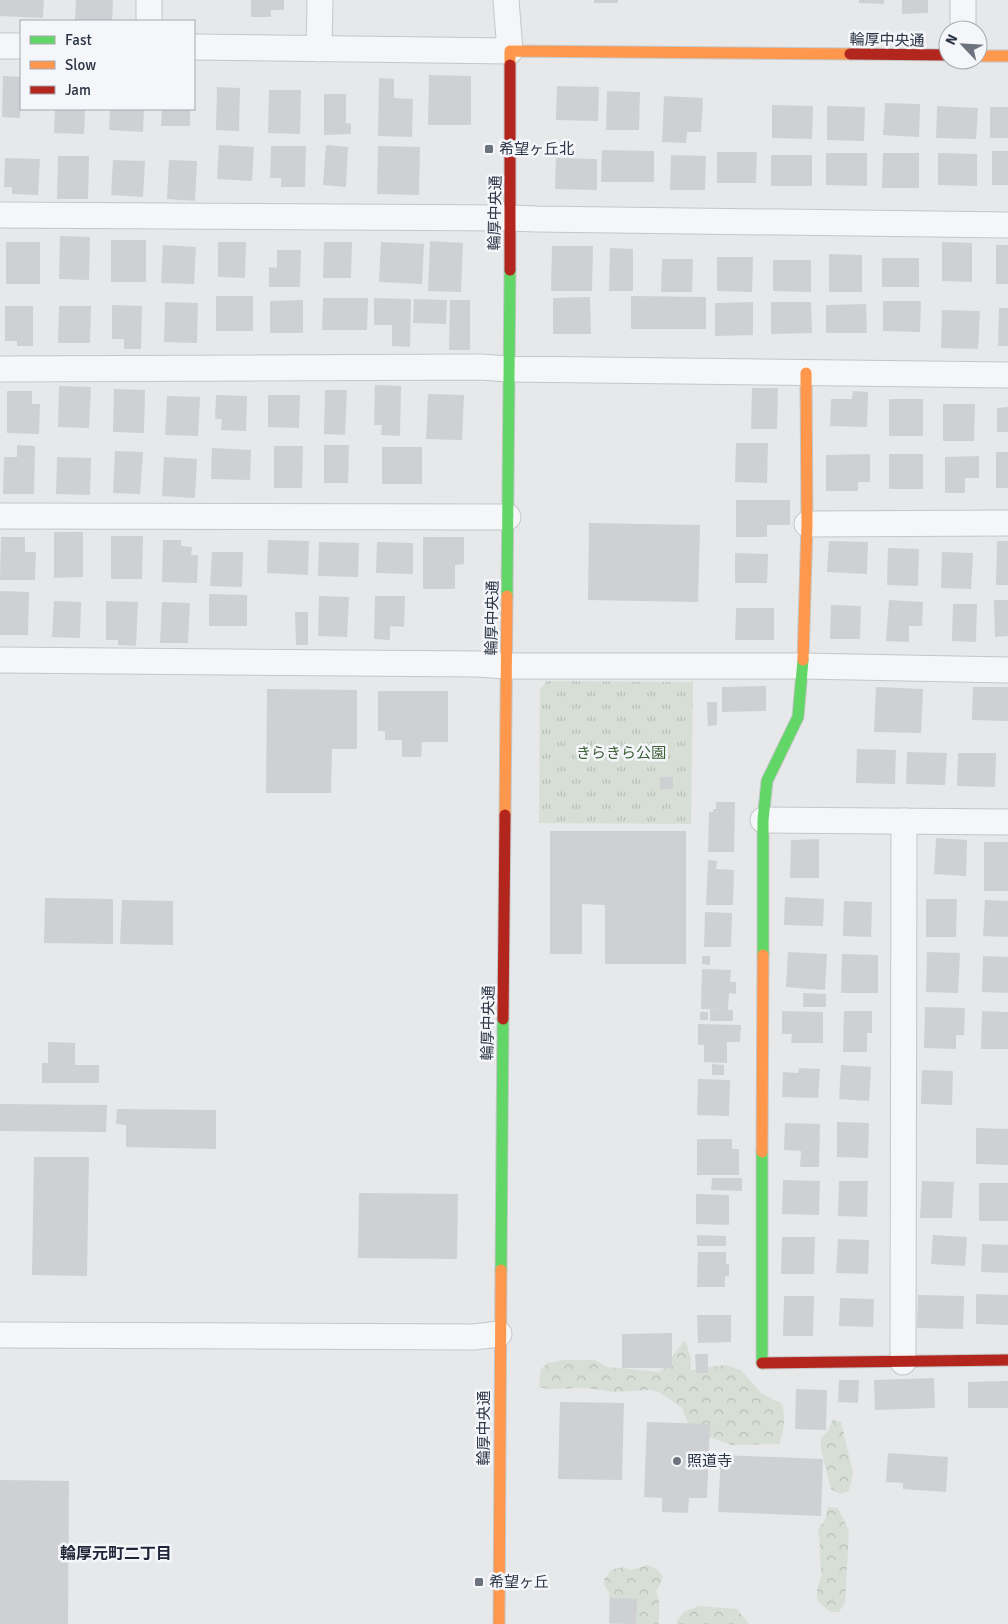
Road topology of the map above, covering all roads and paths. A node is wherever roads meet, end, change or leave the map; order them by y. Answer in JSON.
{"nodes":[{"id":1,"x":149,"y":0,"type":"edge"},
{"id":2,"x":320,"y":0,"type":"edge"},
{"id":3,"x":506,"y":0,"type":"edge"},
{"id":4,"x":962,"y":0,"type":"edge"},
{"id":5,"x":149,"y":20,"type":"edge"},
{"id":6,"x":963,"y":20,"type":"edge"},
{"id":7,"x":0,"y":46,"type":"edge"},
{"id":8,"x":20,"y":46,"type":"edge"},
{"id":9,"x":195,"y":47,"type":"edge"},
{"id":10,"x":319,"y":49,"type":"junction"},
{"id":11,"x":510,"y":51,"type":"junction"},
{"id":12,"x":938,"y":55,"type":"edge"},
{"id":13,"x":988,"y":56,"type":"edge"},
{"id":14,"x":1008,"y":56,"type":"edge"},
{"id":15,"x":0,"y":215,"type":"edge"},
{"id":16,"x":509,"y":218,"type":"junction"},
{"id":17,"x":1008,"y":225,"type":"edge"},
{"id":18,"x":0,"y":369,"type":"edge"},
{"id":19,"x":509,"y":369,"type":"junction"},
{"id":20,"x":806,"y":373,"type":"junction"},
{"id":21,"x":1008,"y":375,"type":"edge"},
{"id":22,"x":0,"y":516,"type":"edge"},
{"id":23,"x":508,"y":517,"type":"junction"},
{"id":24,"x":1008,"y":523,"type":"edge"},
{"id":25,"x":807,"y":524,"type":"junction"},
{"id":26,"x":0,"y":660,"type":"edge"},
{"id":27,"x":506,"y":666,"type":"junction"},
{"id":28,"x":803,"y":666,"type":"junction"},
{"id":29,"x":1008,"y":670,"type":"edge"},
{"id":30,"x":763,"y":820,"type":"junction"},
{"id":31,"x":904,"y":821,"type":"junction"},
{"id":32,"x":1008,"y":822,"type":"edge"},
{"id":33,"x":499,"y":1334,"type":"junction"},
{"id":34,"x":0,"y":1335,"type":"edge"},
{"id":35,"x":1008,"y":1360,"type":"edge"},
{"id":36,"x":903,"y":1362,"type":"junction"},
{"id":37,"x":499,"y":1624,"type":"edge"}],
"edges":[{"from":1,"to":5,"type":"street"},
{"from":2,"to":10,"type":"street"},
{"from":3,"to":11,"type":"street"},
{"from":4,"to":6,"type":"street"},
{"from":7,"to":8,"type":"street"},
{"from":9,"to":10,"type":"street"},
{"from":10,"to":11,"type":"street"},
{"from":11,"to":12,"type":"street","name":"輪厚中央通"},
{"from":11,"to":16,"type":"street","name":"輪厚中央通"},
{"from":13,"to":14,"type":"street"},
{"from":15,"to":16,"type":"street"},
{"from":16,"to":17,"type":"street"},
{"from":16,"to":19,"type":"street","name":"輪厚中央通"},
{"from":18,"to":19,"type":"street"},
{"from":19,"to":20,"type":"street"},
{"from":19,"to":23,"type":"street","name":"輪厚中央通"},
{"from":20,"to":21,"type":"street"},
{"from":20,"to":25,"type":"street"},
{"from":22,"to":23,"type":"street"},
{"from":23,"to":27,"type":"street","name":"輪厚中央通"},
{"from":24,"to":25,"type":"street"},
{"from":25,"to":28,"type":"street"},
{"from":26,"to":27,"type":"street"},
{"from":27,"to":28,"type":"street"},
{"from":27,"to":33,"type":"street","name":"輪厚中央通"},
{"from":28,"to":29,"type":"street"},
{"from":28,"to":30,"type":"street"},
{"from":30,"to":31,"type":"street"},
{"from":30,"to":36,"type":"street"},
{"from":31,"to":32,"type":"street"},
{"from":31,"to":36,"type":"street"},
{"from":33,"to":34,"type":"street"},
{"from":33,"to":37,"type":"street","name":"輪厚中央通"},
{"from":35,"to":36,"type":"street"}]}
